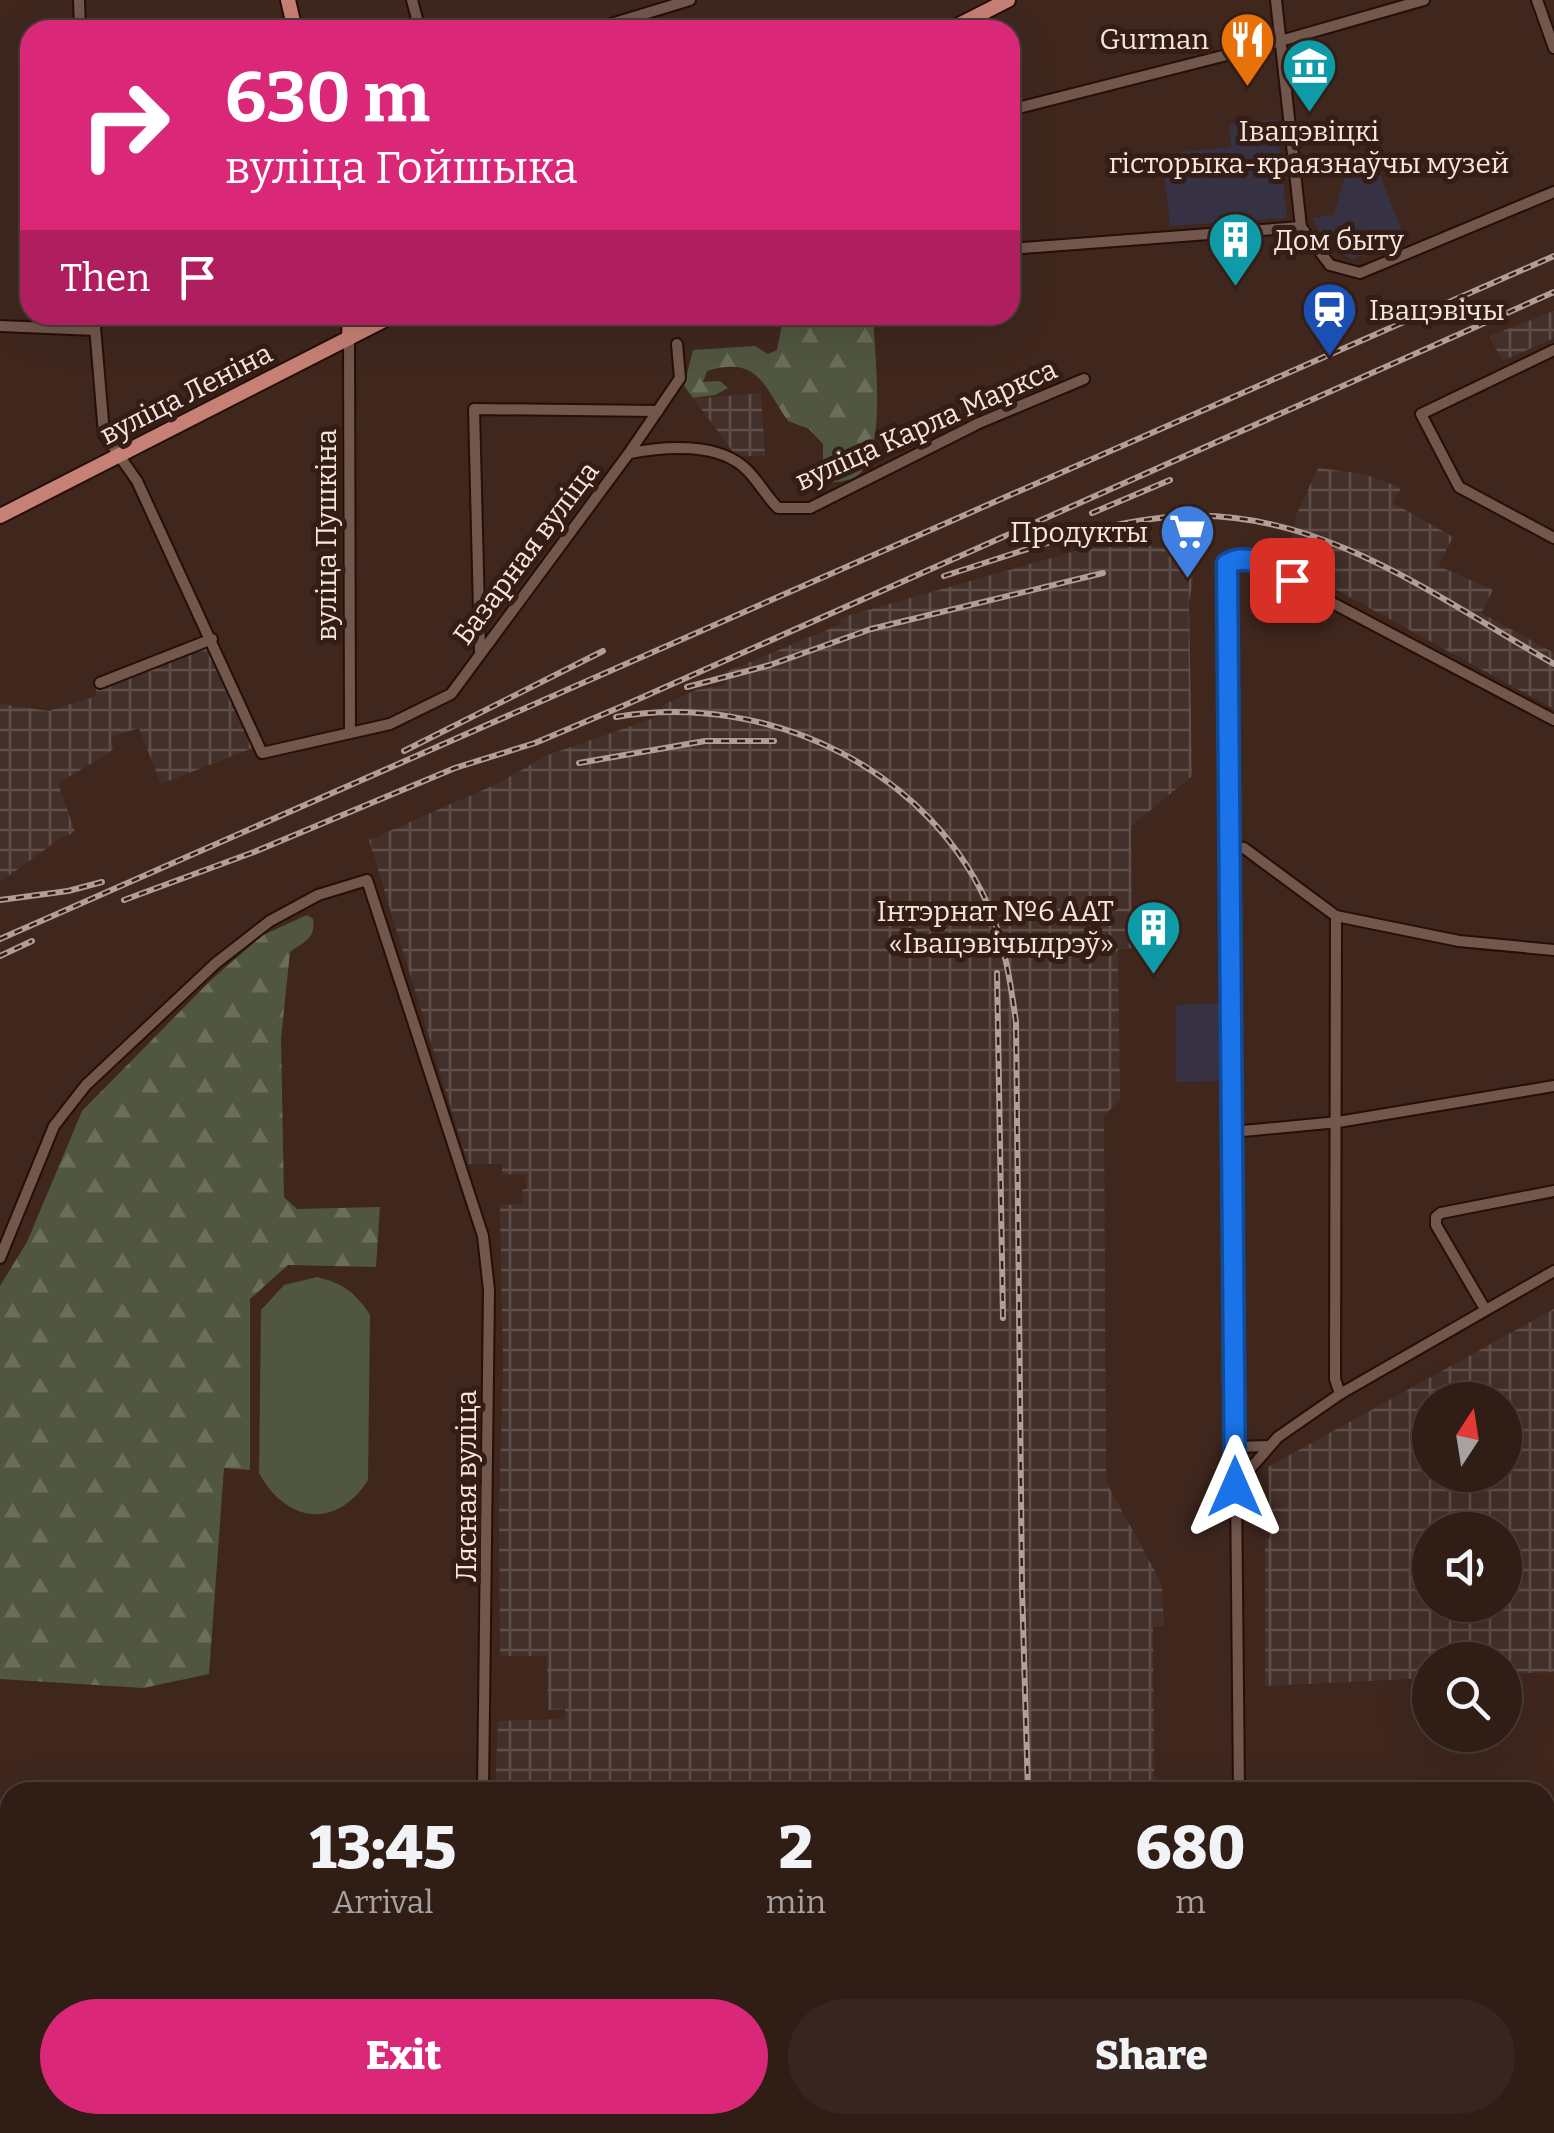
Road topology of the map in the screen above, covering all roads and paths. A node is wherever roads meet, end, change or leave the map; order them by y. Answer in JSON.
{"nodes":[{"id":1,"x":690,"y":0,"type":"edge"},
{"id":2,"x":1008,"y":0,"type":"edge"},
{"id":3,"x":1276,"y":0,"type":"edge"},
{"id":4,"x":1424,"y":0,"type":"edge"},
{"id":5,"x":1538,"y":0,"type":"edge"},
{"id":6,"x":986,"y":5,"type":"edge"},
{"id":7,"x":624,"y":20,"type":"edge"},
{"id":8,"x":964,"y":20,"type":"edge"},
{"id":9,"x":1280,"y":41,"type":"junction"},
{"id":10,"x":1554,"y":48,"type":"edge"},
{"id":11,"x":1020,"y":107,"type":"edge"},
{"id":12,"x":1554,"y":192,"type":"edge"},
{"id":13,"x":1301,"y":227,"type":"junction"},
{"id":14,"x":1020,"y":248,"type":"edge"},
{"id":15,"x":95,"y":325,"type":"edge"},
{"id":16,"x":350,"y":325,"type":"edge"},
{"id":17,"x":374,"y":325,"type":"edge"},
{"id":18,"x":0,"y":326,"type":"edge"},
{"id":19,"x":95,"y":330,"type":"junction"},
{"id":20,"x":349,"y":338,"type":"junction"},
{"id":21,"x":676,"y":344,"type":"dead end"},
{"id":22,"x":1554,"y":350,"type":"edge"},
{"id":23,"x":1084,"y":378,"type":"dead end"},
{"id":24,"x":658,"y":410,"type":"junction"},
{"id":25,"x":629,"y":453,"type":"junction"},
{"id":26,"x":118,"y":456,"type":"junction"},
{"id":27,"x":0,"y":516,"type":"edge"},
{"id":28,"x":1554,"y":538,"type":"edge"},
{"id":29,"x":212,"y":639,"type":"junction"},
{"id":30,"x":480,"y":654,"type":"junction"},
{"id":31,"x":100,"y":682,"type":"dead end"},
{"id":32,"x":1554,"y":720,"type":"edge"},
{"id":33,"x":350,"y":732,"type":"junction"},
{"id":34,"x":1228,"y":844,"type":"junction"},
{"id":35,"x":1336,"y":916,"type":"junction"},
{"id":36,"x":1554,"y":950,"type":"edge"},
{"id":37,"x":1554,"y":1086,"type":"edge"},
{"id":38,"x":1338,"y":1122,"type":"junction"},
{"id":39,"x":1232,"y":1132,"type":"junction"},
{"id":40,"x":1554,"y":1191,"type":"edge"},
{"id":41,"x":0,"y":1258,"type":"edge"},
{"id":42,"x":1554,"y":1271,"type":"edge"},
{"id":43,"x":1485,"y":1310,"type":"junction"},
{"id":44,"x":1340,"y":1394,"type":"junction"},
{"id":45,"x":1268,"y":1446,"type":"junction"},
{"id":46,"x":1235,"y":1447,"type":"junction"},
{"id":47,"x":1235,"y":1487,"type":"junction"},
{"id":48,"x":482,"y":1782,"type":"edge"},
{"id":49,"x":1239,"y":1782,"type":"edge"}],
"edges":[{"from":1,"to":7,"type":"street"},
{"from":2,"to":6,"type":"main road"},
{"from":3,"to":9,"type":"street"},
{"from":4,"to":9,"type":"street"},
{"from":5,"to":10,"type":"street"},
{"from":6,"to":8,"type":"main road"},
{"from":9,"to":11,"type":"street"},
{"from":9,"to":13,"type":"street"},
{"from":12,"to":13,"type":"street"},
{"from":13,"to":14,"type":"street"},
{"from":15,"to":19,"type":"street"},
{"from":16,"to":20,"type":"main road"},
{"from":17,"to":20,"type":"main road","name":"вуліца Леніна"},
{"from":18,"to":19,"type":"street"},
{"from":19,"to":26,"type":"street"},
{"from":20,"to":26,"type":"main road","name":"вуліца Леніна"},
{"from":20,"to":33,"type":"street","name":"вуліца Пушкіна"},
{"from":21,"to":24,"type":"street","name":"Базарная вуліца"},
{"from":22,"to":28,"type":"street"},
{"from":23,"to":25,"type":"street","name":"вуліца Карла Маркса"},
{"from":24,"to":25,"type":"street","name":"Базарная вуліца"},
{"from":24,"to":30,"type":"street"},
{"from":25,"to":30,"type":"street","name":"Базарная вуліца"},
{"from":26,"to":27,"type":"main road","name":"вуліца Леніна"},
{"from":26,"to":29,"type":"street"},
{"from":29,"to":31,"type":"street"},
{"from":29,"to":33,"type":"street","name":"Базарная вуліца"},
{"from":30,"to":33,"type":"street","name":"Базарная вуліца"},
{"from":32,"to":34,"type":"street"},
{"from":34,"to":35,"type":"street"},
{"from":34,"to":39,"type":"street"},
{"from":35,"to":36,"type":"street"},
{"from":35,"to":38,"type":"street"},
{"from":37,"to":38,"type":"street"},
{"from":38,"to":39,"type":"street"},
{"from":38,"to":44,"type":"street"},
{"from":39,"to":46,"type":"street"},
{"from":40,"to":43,"type":"street"},
{"from":41,"to":48,"type":"street","name":"Лясная вуліца"},
{"from":42,"to":43,"type":"street"},
{"from":43,"to":44,"type":"street"},
{"from":44,"to":45,"type":"street"},
{"from":45,"to":46,"type":"street"},
{"from":45,"to":47,"type":"street"},
{"from":46,"to":47,"type":"street"},
{"from":47,"to":49,"type":"street"}]}
